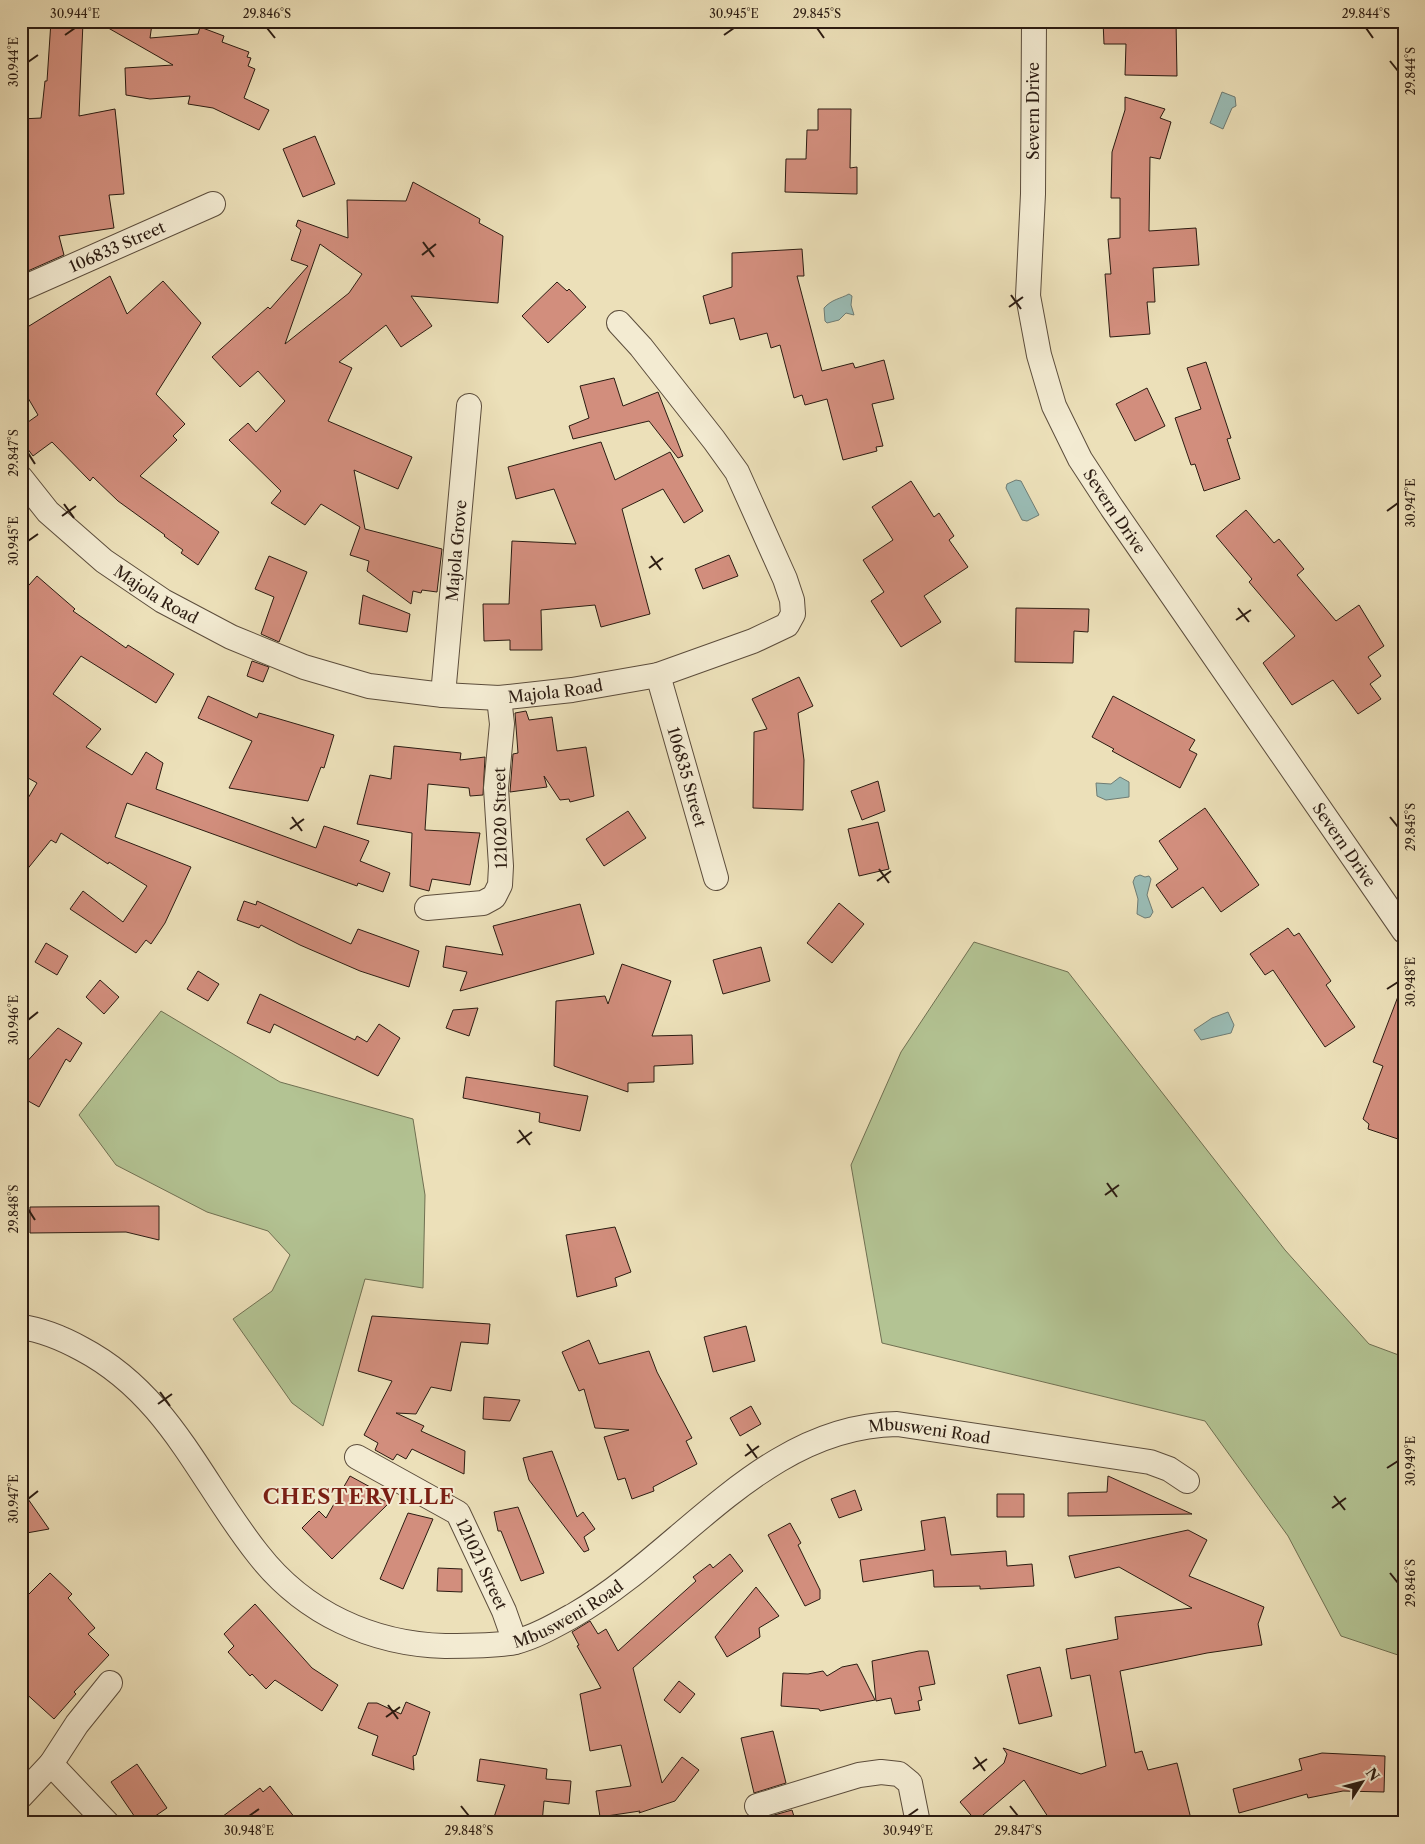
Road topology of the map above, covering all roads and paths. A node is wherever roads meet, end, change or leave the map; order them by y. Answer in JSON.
{"nodes":[{"id":1,"x":1034,"y":21,"type":"edge"},
{"id":2,"x":213,"y":204,"type":"dead end"},
{"id":3,"x":21,"y":289,"type":"edge"},
{"id":4,"x":619,"y":323,"type":"dead end"},
{"id":5,"x":469,"y":406,"type":"dead end"},
{"id":6,"x":21,"y":478,"type":"edge"},
{"id":7,"x":658,"y":675,"type":"junction"},
{"id":8,"x":443,"y":695,"type":"junction"},
{"id":9,"x":499,"y":698,"type":"junction"},
{"id":10,"x":716,"y":878,"type":"dead end"},
{"id":11,"x":427,"y":908,"type":"dead end"},
{"id":12,"x":1404,"y":931,"type":"edge"},
{"id":13,"x":21,"y":1327,"type":"edge"},
{"id":14,"x":357,"y":1457,"type":"dead end"},
{"id":15,"x":1187,"y":1481,"type":"dead end"},
{"id":16,"x":515,"y":1642,"type":"junction"},
{"id":17,"x":110,"y":1683,"type":"dead end"},
{"id":18,"x":51,"y":1764,"type":"junction"},
{"id":19,"x":21,"y":1796,"type":"edge"},
{"id":20,"x":757,"y":1806,"type":"dead end"},
{"id":21,"x":106,"y":1823,"type":"edge"},
{"id":22,"x":918,"y":1823,"type":"edge"}],
"edges":[{"from":1,"to":12,"type":"street","name":"Severn Drive"},
{"from":2,"to":3,"type":"street","name":"106833 Street"},
{"from":4,"to":7,"type":"street","name":"Majola Road"},
{"from":5,"to":8,"type":"street","name":"Majola Grove"},
{"from":6,"to":8,"type":"street","name":"Majola Road"},
{"from":7,"to":9,"type":"street","name":"Majola Road"},
{"from":7,"to":10,"type":"street","name":"106835 Street"},
{"from":8,"to":9,"type":"street","name":"Majola Road"},
{"from":9,"to":11,"type":"street","name":"121020 Street"},
{"from":13,"to":16,"type":"street","name":"Mbusweni Road"},
{"from":14,"to":16,"type":"street","name":"121021 Street"},
{"from":15,"to":16,"type":"street","name":"Mbusweni Road"},
{"from":17,"to":18,"type":"street"},
{"from":18,"to":19,"type":"street"},
{"from":18,"to":21,"type":"street"},
{"from":20,"to":22,"type":"street"}]}
